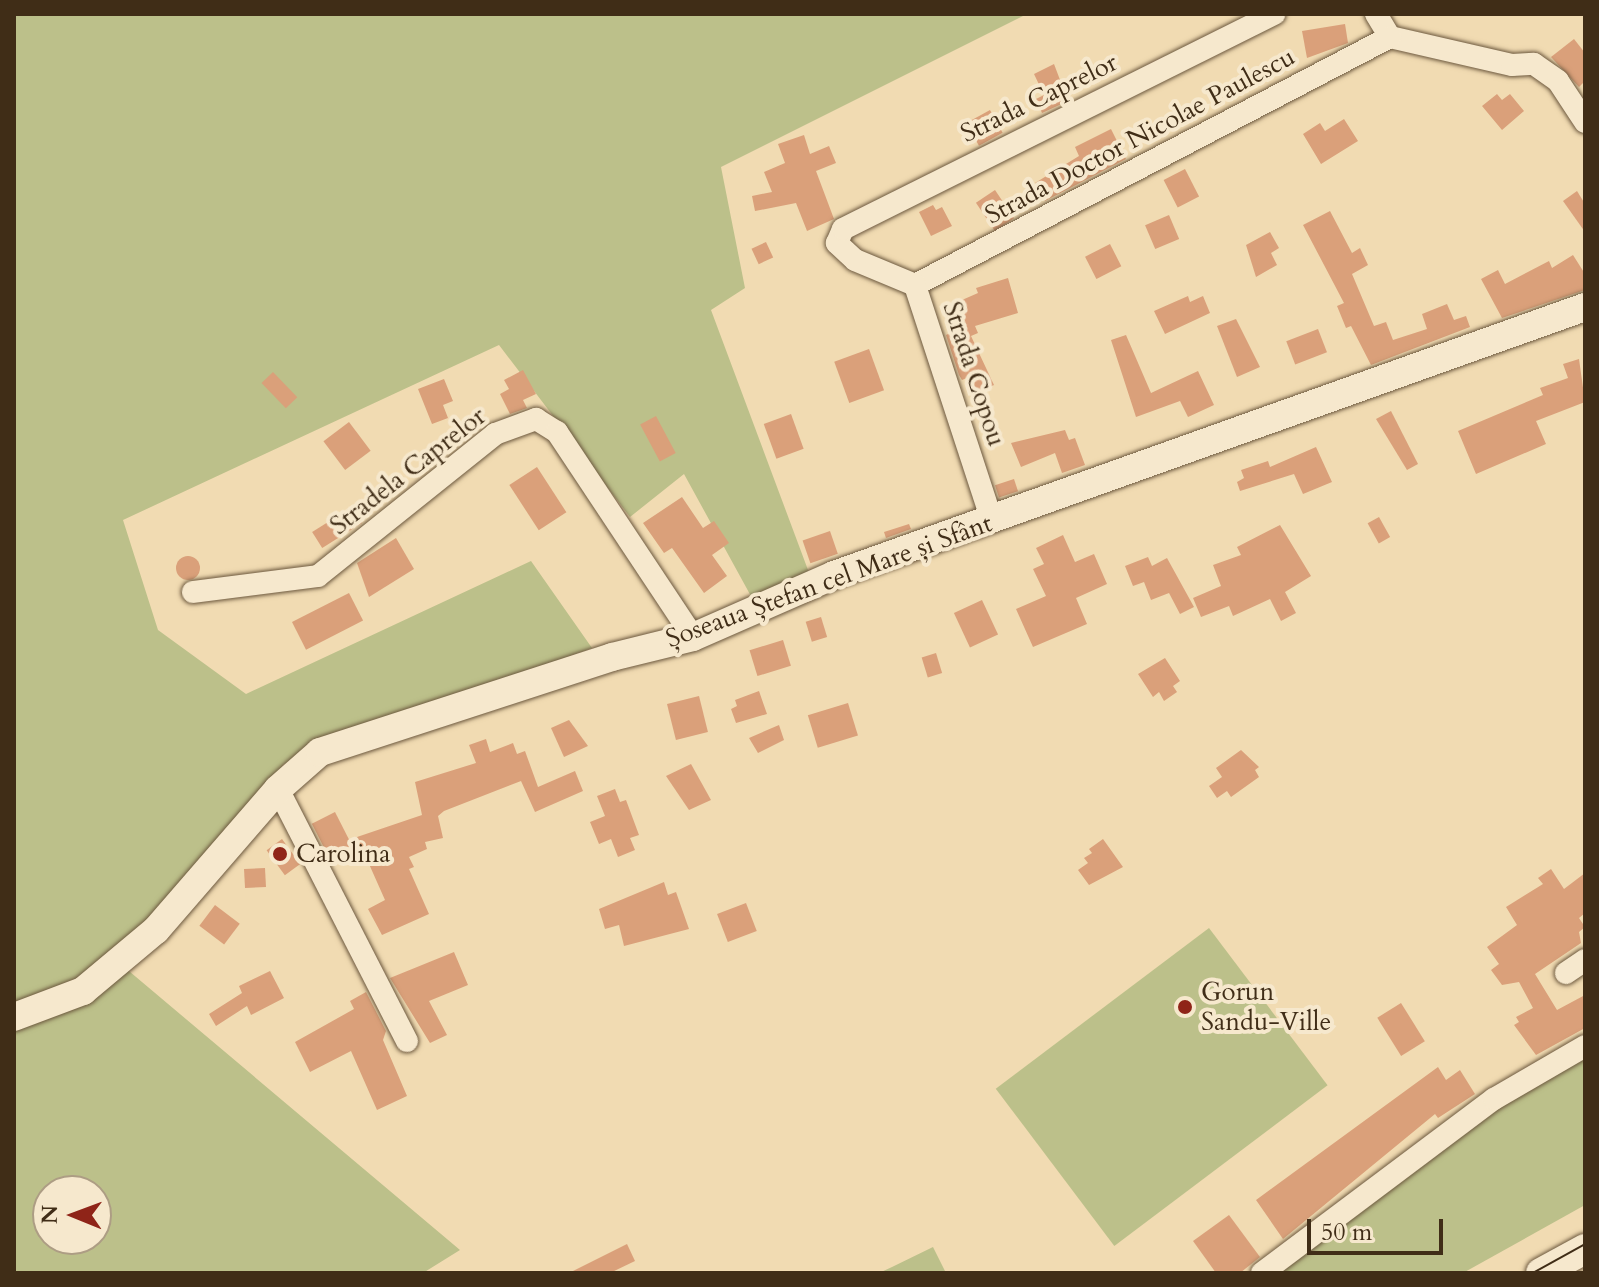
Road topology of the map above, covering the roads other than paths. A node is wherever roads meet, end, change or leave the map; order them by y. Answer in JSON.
{"nodes":[{"id":1,"x":1274,"y":14,"type":"edge"},
{"id":2,"x":1376,"y":14,"type":"edge"},
{"id":3,"x":1390,"y":37,"type":"junction"},
{"id":4,"x":1585,"y":122,"type":"edge"},
{"id":5,"x":837,"y":243,"type":"joint"},
{"id":6,"x":915,"y":285,"type":"junction"},
{"id":7,"x":1585,"y":307,"type":"edge"},
{"id":8,"x":992,"y":521,"type":"junction"},
{"id":9,"x":193,"y":592,"type":"dead end"},
{"id":10,"x":693,"y":637,"type":"junction"},
{"id":11,"x":278,"y":789,"type":"junction"},
{"id":12,"x":1585,"y":960,"type":"edge"},
{"id":13,"x":1566,"y":973,"type":"dead end"},
{"id":14,"x":14,"y":1017,"type":"edge"},
{"id":15,"x":407,"y":1041,"type":"dead end"},
{"id":16,"x":1585,"y":1046,"type":"edge"},
{"id":17,"x":1585,"y":1249,"type":"edge"},
{"id":18,"x":1262,"y":1273,"type":"edge"},
{"id":19,"x":1541,"y":1273,"type":"edge"}],
"edges":[{"from":1,"to":5,"type":"street","name":"Strada Caprelor"},
{"from":2,"to":3,"type":"street"},
{"from":3,"to":4,"type":"street"},
{"from":3,"to":6,"type":"street","name":"Strada Doctor Nicolae Paulescu"},
{"from":5,"to":6,"type":"street","name":"Strada Copou"},
{"from":6,"to":8,"type":"street","name":"Strada Copou"},
{"from":7,"to":8,"type":"street","name":"Șoseaua Ștefan cel Mare și Sfânt"},
{"from":8,"to":10,"type":"street","name":"Șoseaua Ștefan cel Mare și Sfânt"},
{"from":9,"to":10,"type":"street","name":"Stradela Caprelor"},
{"from":10,"to":11,"type":"street","name":"Șoseaua Ștefan cel Mare și Sfânt"},
{"from":11,"to":14,"type":"street","name":"Șoseaua Ștefan cel Mare și Sfânt"},
{"from":11,"to":15,"type":"street"},
{"from":12,"to":13,"type":"street"},
{"from":16,"to":18,"type":"street"},
{"from":17,"to":19,"type":"main road"}]}
